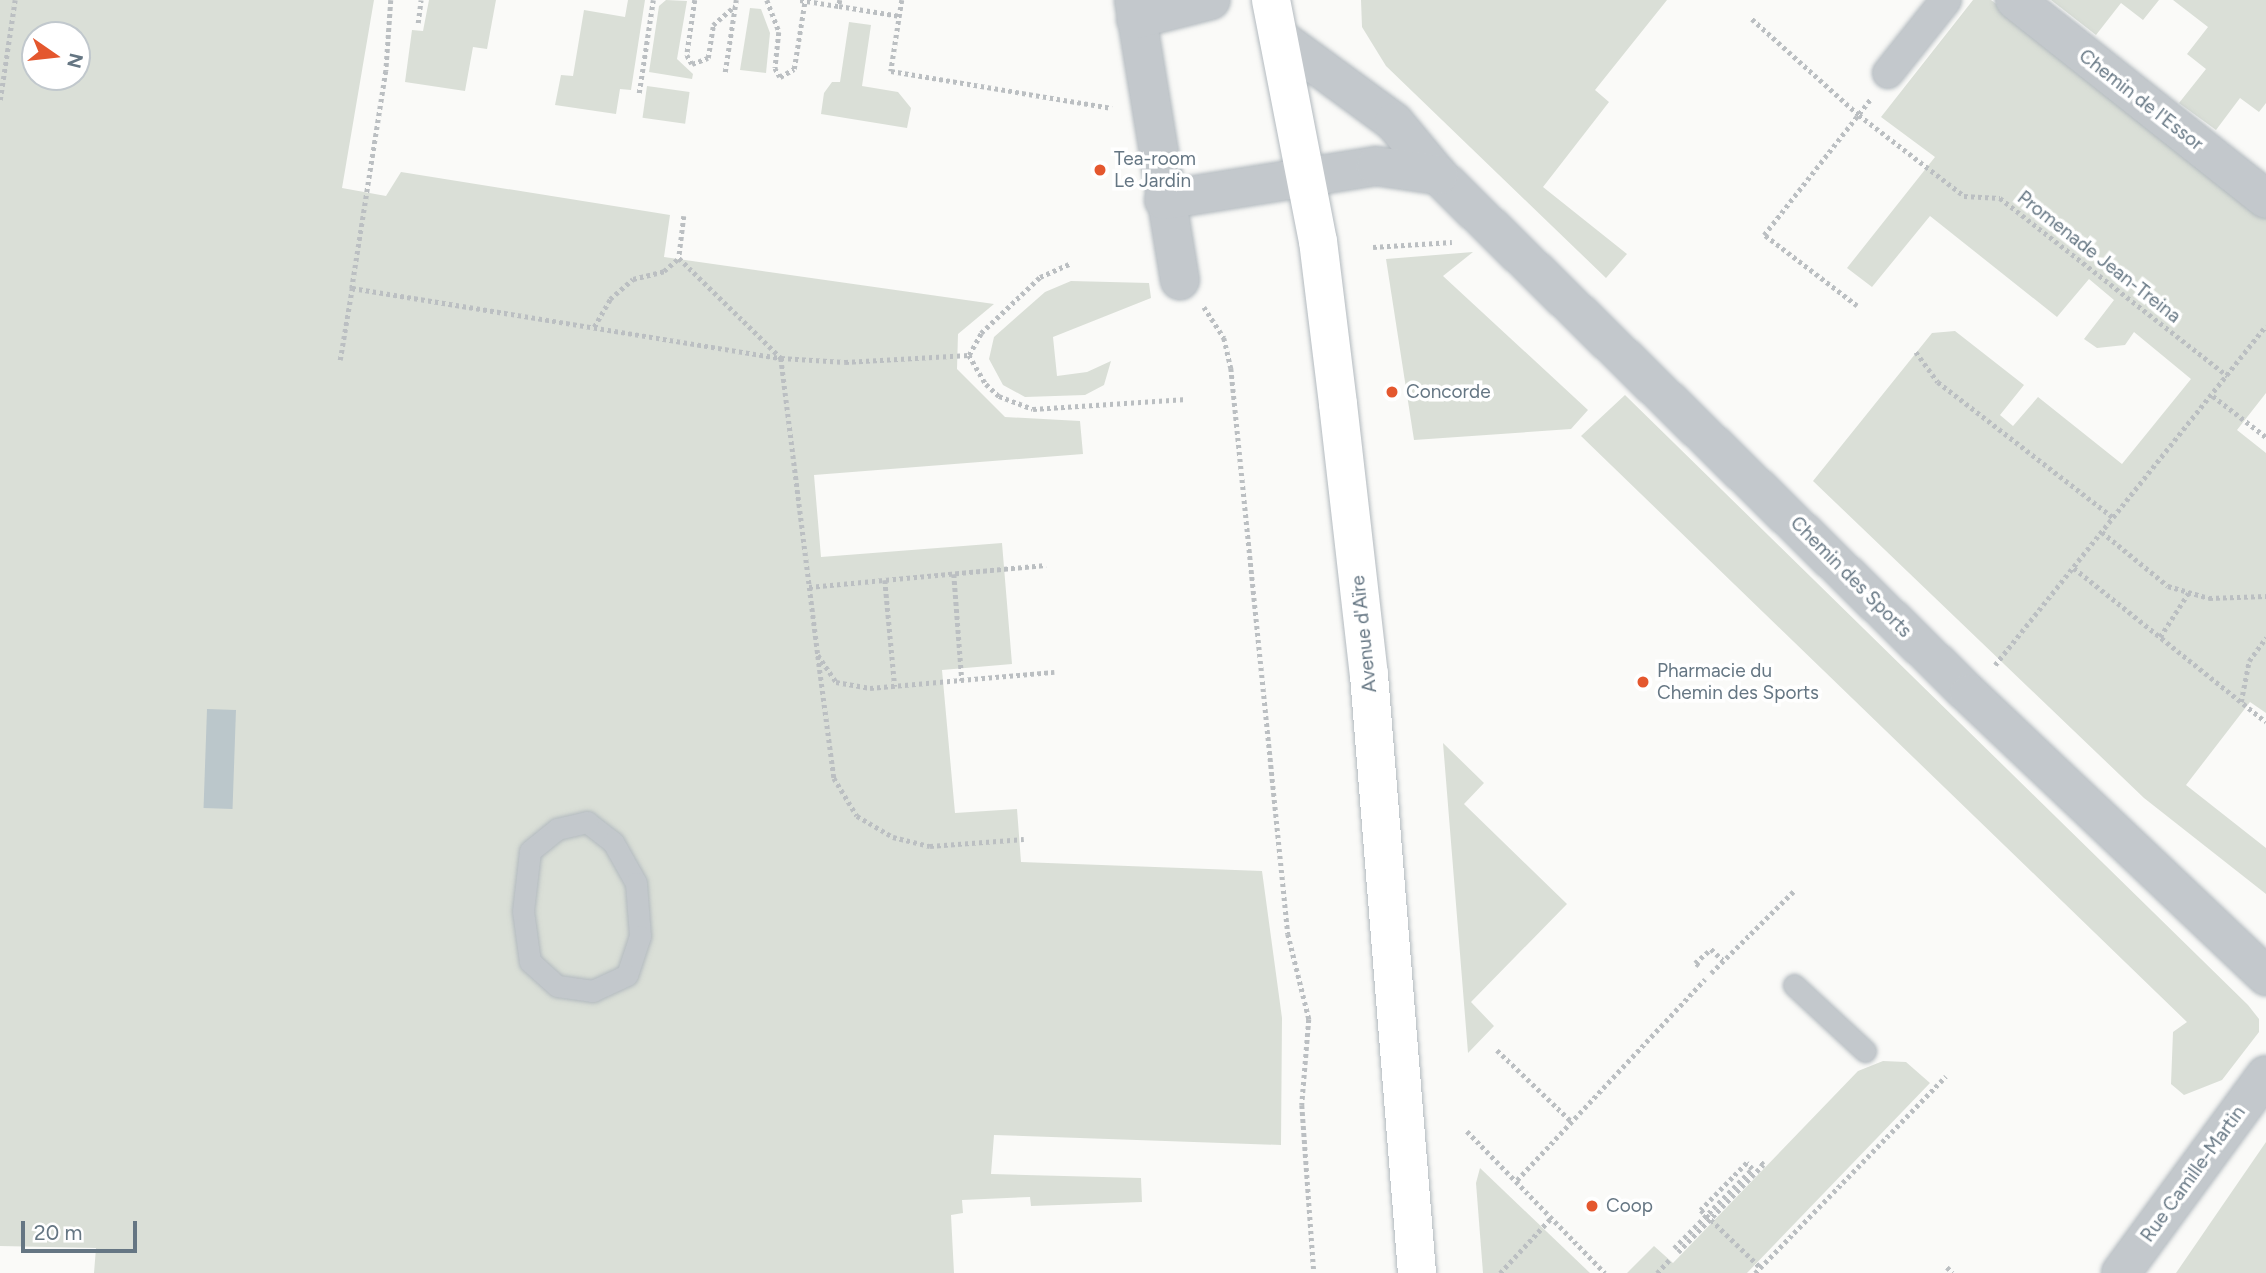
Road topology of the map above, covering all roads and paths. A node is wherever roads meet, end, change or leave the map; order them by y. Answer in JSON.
{"nodes":[{"id":1,"x":15,"y":0,"type":"edge"},
{"id":2,"x":391,"y":0,"type":"edge"},
{"id":3,"x":421,"y":0,"type":"edge"},
{"id":4,"x":653,"y":0,"type":"edge"},
{"id":5,"x":695,"y":0,"type":"edge"},
{"id":6,"x":767,"y":0,"type":"edge"},
{"id":7,"x":803,"y":0,"type":"edge"},
{"id":8,"x":902,"y":0,"type":"edge"},
{"id":9,"x":1210,"y":0,"type":"edge"},
{"id":10,"x":1271,"y":0,"type":"edge"},
{"id":11,"x":1945,"y":0,"type":"edge"},
{"id":12,"x":2015,"y":0,"type":"edge"},
{"id":13,"x":736,"y":3,"type":"edge"},
{"id":14,"x":840,"y":3,"type":"edge"},
{"id":15,"x":1135,"y":10,"type":"edge"},
{"id":16,"x":900,"y":16,"type":"junction"},
{"id":17,"x":1752,"y":19,"type":"dead end"},
{"id":18,"x":418,"y":23,"type":"dead end"},
{"id":19,"x":1278,"y":37,"type":"junction"},
{"id":20,"x":724,"y":72,"type":"dead end"},
{"id":21,"x":1888,"y":73,"type":"joint"},
{"id":22,"x":639,"y":93,"type":"dead end"},
{"id":23,"x":0,"y":100,"type":"edge"},
{"id":24,"x":1116,"y":109,"type":"dead end"},
{"id":25,"x":1858,"y":115,"type":"junction"},
{"id":26,"x":1438,"y":175,"type":"junction"},
{"id":27,"x":1306,"y":176,"type":"junction"},
{"id":28,"x":2266,"y":199,"type":"edge"},
{"id":29,"x":1164,"y":200,"type":"junction"},
{"id":30,"x":684,"y":216,"type":"dead end"},
{"id":31,"x":1464,"y":242,"type":"dead end"},
{"id":32,"x":1373,"y":247,"type":"dead end"},
{"id":33,"x":679,"y":258,"type":"junction"},
{"id":34,"x":1071,"y":263,"type":"dead end"},
{"id":35,"x":1180,"y":280,"type":"joint"},
{"id":36,"x":352,"y":288,"type":"junction"},
{"id":37,"x":1857,"y":306,"type":"dead end"},
{"id":38,"x":2266,"y":326,"type":"edge"},
{"id":39,"x":594,"y":327,"type":"junction"},
{"id":40,"x":1916,"y":352,"type":"dead end"},
{"id":41,"x":969,"y":355,"type":"junction"},
{"id":42,"x":781,"y":358,"type":"junction"},
{"id":43,"x":340,"y":360,"type":"dead end"},
{"id":44,"x":2228,"y":376,"type":"junction"},
{"id":45,"x":2213,"y":397,"type":"junction"},
{"id":46,"x":1187,"y":399,"type":"dead end"},
{"id":47,"x":2266,"y":438,"type":"edge"},
{"id":48,"x":2114,"y":518,"type":"junction"},
{"id":49,"x":2102,"y":532,"type":"junction"},
{"id":50,"x":1046,"y":565,"type":"dead end"},
{"id":51,"x":2074,"y":568,"type":"junction"},
{"id":52,"x":954,"y":574,"type":"junction"},
{"id":53,"x":885,"y":580,"type":"junction"},
{"id":54,"x":809,"y":587,"type":"junction"},
{"id":55,"x":2189,"y":592,"type":"junction"},
{"id":56,"x":2266,"y":596,"type":"edge"},
{"id":57,"x":2160,"y":637,"type":"junction"},
{"id":58,"x":2266,"y":638,"type":"edge"},
{"id":59,"x":818,"y":655,"type":"junction"},
{"id":60,"x":1992,"y":668,"type":"dead end"},
{"id":61,"x":1054,"y":672,"type":"dead end"},
{"id":62,"x":962,"y":681,"type":"junction"},
{"id":63,"x":895,"y":687,"type":"junction"},
{"id":64,"x":2241,"y":702,"type":"junction"},
{"id":65,"x":2266,"y":722,"type":"edge"},
{"id":66,"x":1024,"y":839,"type":"dead end"},
{"id":67,"x":1794,"y":891,"type":"dead end"},
{"id":68,"x":1723,"y":961,"type":"junction"},
{"id":69,"x":1699,"y":967,"type":"dead end"},
{"id":70,"x":1711,"y":973,"type":"dead end"},
{"id":71,"x":627,"y":975,"type":"joint"},
{"id":72,"x":2266,"y":976,"type":"edge"},
{"id":73,"x":1705,"y":979,"type":"dead end"},
{"id":74,"x":1794,"y":985,"type":"dead end"},
{"id":75,"x":1497,"y":1050,"type":"dead end"},
{"id":76,"x":1865,"y":1051,"type":"dead end"},
{"id":77,"x":2266,"y":1075,"type":"edge"},
{"id":78,"x":1945,"y":1076,"type":"dead end"},
{"id":79,"x":1572,"y":1121,"type":"junction"},
{"id":80,"x":1467,"y":1131,"type":"dead end"},
{"id":81,"x":1759,"y":1160,"type":"dead end"},
{"id":82,"x":1517,"y":1180,"type":"junction"},
{"id":83,"x":1552,"y":1217,"type":"junction"},
{"id":84,"x":1710,"y":1219,"type":"junction"},
{"id":85,"x":1669,"y":1261,"type":"dead end"},
{"id":86,"x":1947,"y":1267,"type":"dead end"},
{"id":87,"x":1760,"y":1268,"type":"junction"},
{"id":88,"x":1314,"y":1273,"type":"edge"},
{"id":89,"x":1417,"y":1273,"type":"edge"},
{"id":90,"x":1500,"y":1273,"type":"edge"},
{"id":91,"x":1605,"y":1273,"type":"edge"},
{"id":92,"x":1657,"y":1273,"type":"edge"},
{"id":93,"x":1755,"y":1273,"type":"edge"},
{"id":94,"x":1953,"y":1273,"type":"edge"},
{"id":95,"x":2121,"y":1273,"type":"edge"}],
"edges":[{"from":1,"to":23,"type":"path"},
{"from":2,"to":36,"type":"path"},
{"from":3,"to":18,"type":"path"},
{"from":4,"to":22,"type":"path"},
{"from":5,"to":13,"type":"path"},
{"from":6,"to":7,"type":"path"},
{"from":7,"to":14,"type":"path"},
{"from":8,"to":16,"type":"path"},
{"from":9,"to":15,"type":"street"},
{"from":10,"to":19,"type":"main road","name":"Avenue d'Aïre"},
{"from":11,"to":21,"type":"street"},
{"from":12,"to":28,"type":"street","name":"Chemin de l'Essor"},
{"from":13,"to":20,"type":"path"},
{"from":14,"to":16,"type":"path"},
{"from":15,"to":29,"type":"street"},
{"from":16,"to":24,"type":"path"},
{"from":17,"to":25,"type":"path","name":"Promenade Jean-Treina"},
{"from":19,"to":26,"type":"street","name":"Chemin des Sports"},
{"from":19,"to":27,"type":"main road","name":"Avenue d'Aïre"},
{"from":21,"to":25,"type":"path"},
{"from":25,"to":37,"type":"path"},
{"from":25,"to":44,"type":"path","name":"Promenade Jean-Treina"},
{"from":26,"to":27,"type":"street"},
{"from":26,"to":72,"type":"street","name":"Chemin des Sports"},
{"from":27,"to":29,"type":"street"},
{"from":27,"to":89,"type":"main road","name":"Avenue d'Aïre"},
{"from":29,"to":35,"type":"street"},
{"from":30,"to":33,"type":"path"},
{"from":31,"to":32,"type":"path"},
{"from":33,"to":39,"type":"path"},
{"from":33,"to":42,"type":"path"},
{"from":34,"to":41,"type":"path"},
{"from":35,"to":88,"type":"path"},
{"from":36,"to":39,"type":"path"},
{"from":36,"to":43,"type":"path"},
{"from":38,"to":44,"type":"path"},
{"from":39,"to":42,"type":"path"},
{"from":40,"to":48,"type":"path"},
{"from":41,"to":42,"type":"path"},
{"from":41,"to":46,"type":"path"},
{"from":42,"to":54,"type":"path"},
{"from":44,"to":45,"type":"path"},
{"from":45,"to":47,"type":"path"},
{"from":45,"to":48,"type":"path"},
{"from":48,"to":49,"type":"path"},
{"from":49,"to":51,"type":"path"},
{"from":49,"to":55,"type":"path"},
{"from":50,"to":52,"type":"path"},
{"from":51,"to":57,"type":"path"},
{"from":51,"to":60,"type":"path"},
{"from":52,"to":53,"type":"path"},
{"from":52,"to":62,"type":"path"},
{"from":53,"to":54,"type":"path"},
{"from":53,"to":63,"type":"path"},
{"from":54,"to":59,"type":"path"},
{"from":55,"to":56,"type":"path"},
{"from":55,"to":57,"type":"path"},
{"from":57,"to":64,"type":"path"},
{"from":58,"to":64,"type":"path"},
{"from":59,"to":63,"type":"path"},
{"from":59,"to":66,"type":"path"},
{"from":61,"to":62,"type":"path"},
{"from":62,"to":63,"type":"path"},
{"from":64,"to":65,"type":"path"},
{"from":67,"to":68,"type":"path"},
{"from":68,"to":69,"type":"path"},
{"from":68,"to":70,"type":"path"},
{"from":71,"to":71,"type":"lane"},
{"from":73,"to":79,"type":"path"},
{"from":74,"to":76,"type":"lane"},
{"from":75,"to":79,"type":"path"},
{"from":77,"to":95,"type":"street","name":"Rue Camille-Martin"},
{"from":78,"to":87,"type":"path"},
{"from":79,"to":82,"type":"path"},
{"from":80,"to":82,"type":"path"},
{"from":81,"to":84,"type":"path"},
{"from":82,"to":83,"type":"path"},
{"from":83,"to":90,"type":"path"},
{"from":83,"to":91,"type":"path"},
{"from":84,"to":84,"type":"path","bridge":true},
{"from":84,"to":87,"type":"path"},
{"from":85,"to":92,"type":"path"},
{"from":86,"to":94,"type":"path"},
{"from":87,"to":93,"type":"path"}]}
